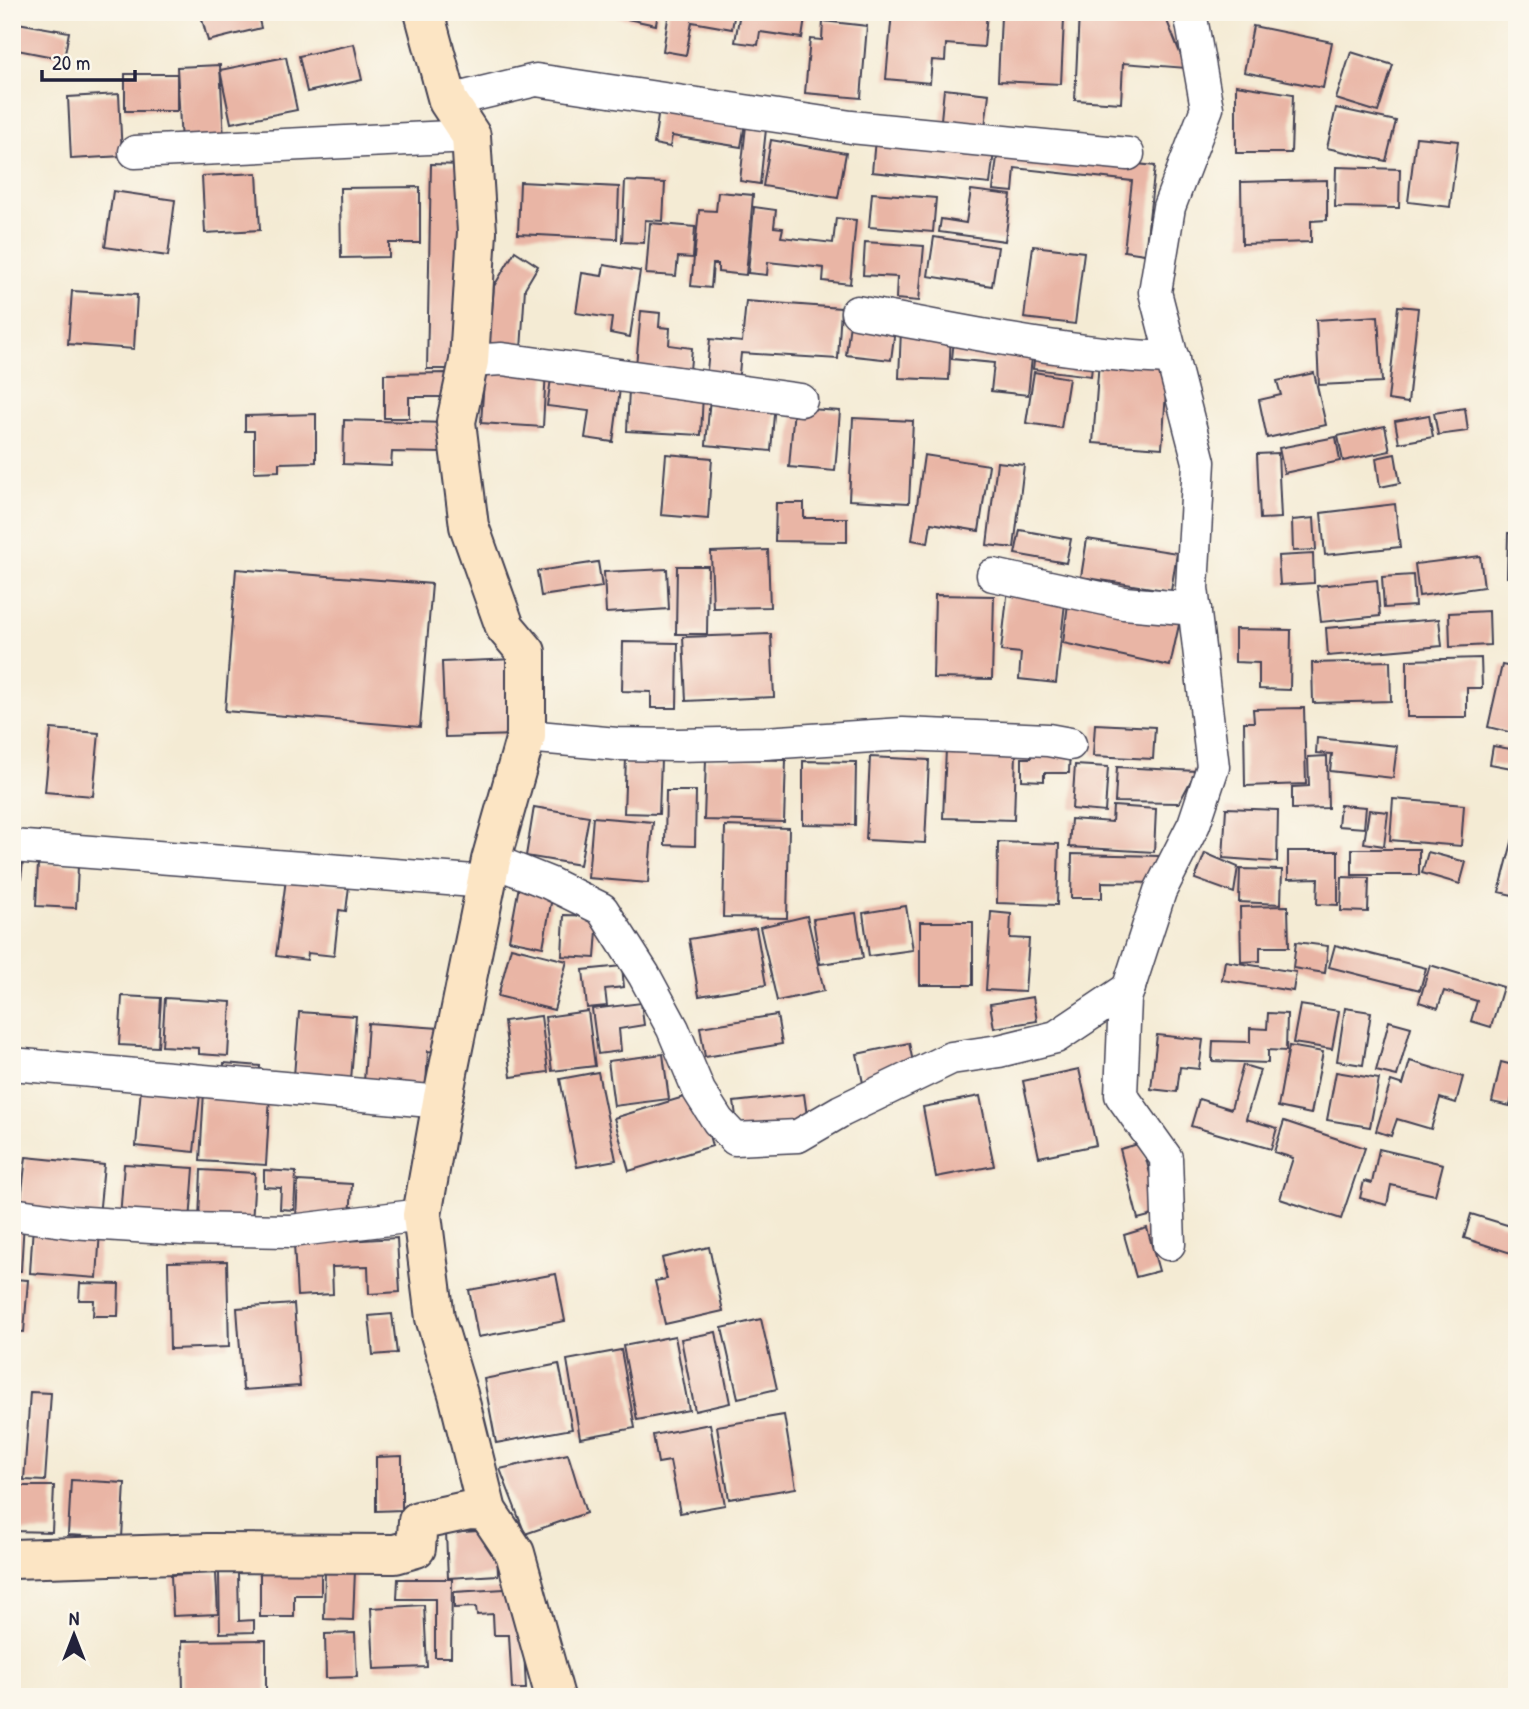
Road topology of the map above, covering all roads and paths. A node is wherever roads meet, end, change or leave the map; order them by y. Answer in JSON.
{"nodes":[{"id":1,"x":424,"y":12,"type":"edge"},
{"id":2,"x":1190,"y":12,"type":"edge"},
{"id":3,"x":448,"y":101,"type":"junction"},
{"id":4,"x":471,"y":136,"type":"junction"},
{"id":5,"x":135,"y":152,"type":"dead end"},
{"id":6,"x":1128,"y":154,"type":"dead end"},
{"id":7,"x":857,"y":312,"type":"dead end"},
{"id":8,"x":1172,"y":358,"type":"junction"},
{"id":9,"x":469,"y":362,"type":"junction"},
{"id":10,"x":801,"y":400,"type":"dead end"},
{"id":11,"x":993,"y":575,"type":"dead end"},
{"id":12,"x":1195,"y":609,"type":"junction"},
{"id":13,"x":526,"y":736,"type":"junction"},
{"id":14,"x":1070,"y":744,"type":"dead end"},
{"id":15,"x":12,"y":846,"type":"edge"},
{"id":16,"x":489,"y":871,"type":"junction"},
{"id":17,"x":1129,"y":988,"type":"junction"},
{"id":18,"x":12,"y":1064,"type":"edge"},
{"id":19,"x":442,"y":1102,"type":"junction"},
{"id":20,"x":12,"y":1214,"type":"edge"},
{"id":21,"x":422,"y":1216,"type":"junction"},
{"id":22,"x":1169,"y":1244,"type":"dead end"},
{"id":23,"x":487,"y":1511,"type":"junction"},
{"id":24,"x":12,"y":1559,"type":"edge"},
{"id":25,"x":555,"y":1697,"type":"edge"}],
"edges":[{"from":1,"to":3,"type":"street"},
{"from":2,"to":8,"type":"street"},
{"from":3,"to":4,"type":"street"},
{"from":3,"to":6,"type":"street"},
{"from":4,"to":5,"type":"street"},
{"from":4,"to":9,"type":"street"},
{"from":7,"to":8,"type":"street"},
{"from":8,"to":12,"type":"street"},
{"from":9,"to":10,"type":"street"},
{"from":9,"to":13,"type":"street"},
{"from":11,"to":12,"type":"street"},
{"from":12,"to":17,"type":"street"},
{"from":13,"to":14,"type":"street"},
{"from":13,"to":16,"type":"street"},
{"from":15,"to":16,"type":"street"},
{"from":16,"to":17,"type":"street"},
{"from":16,"to":19,"type":"street"},
{"from":17,"to":22,"type":"street"},
{"from":18,"to":19,"type":"street"},
{"from":19,"to":21,"type":"street"},
{"from":20,"to":21,"type":"street"},
{"from":21,"to":23,"type":"street"},
{"from":23,"to":24,"type":"street"},
{"from":23,"to":25,"type":"street"}]}
